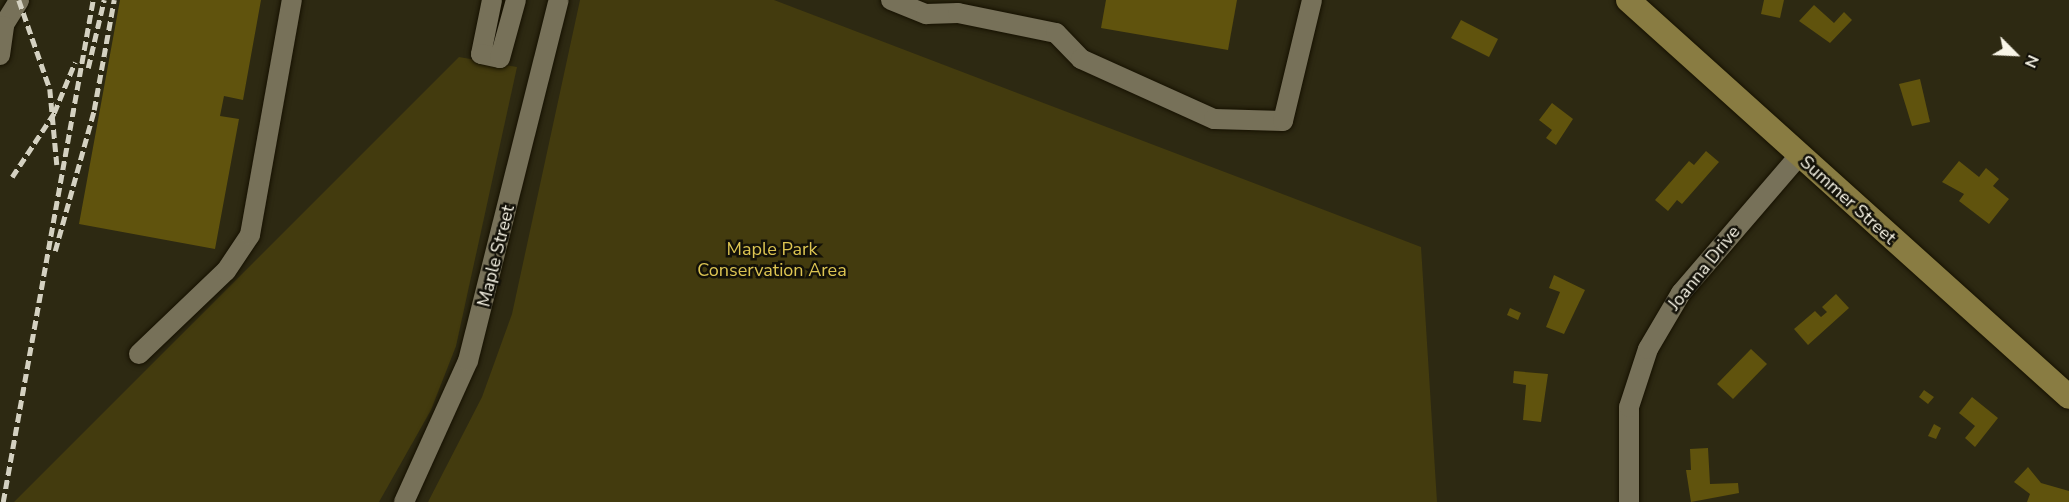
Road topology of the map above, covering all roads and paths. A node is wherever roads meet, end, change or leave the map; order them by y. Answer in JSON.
{"nodes":[{"id":1,"x":19,"y":0,"type":"edge"},
{"id":2,"x":292,"y":0,"type":"edge"},
{"id":3,"x":492,"y":0,"type":"edge"},
{"id":4,"x":516,"y":0,"type":"edge"},
{"id":5,"x":560,"y":0,"type":"edge"},
{"id":6,"x":891,"y":0,"type":"edge"},
{"id":7,"x":1312,"y":0,"type":"edge"},
{"id":8,"x":1628,"y":0,"type":"edge"},
{"id":9,"x":2,"y":29,"type":"edge"},
{"id":10,"x":0,"y":55,"type":"edge"},
{"id":11,"x":1800,"y":156,"type":"junction"},
{"id":12,"x":139,"y":354,"type":"dead end"},
{"id":13,"x":2069,"y":397,"type":"edge"},
{"id":14,"x":404,"y":502,"type":"edge"},
{"id":15,"x":1629,"y":502,"type":"edge"}],
"edges":[{"from":1,"to":9,"type":"street"},
{"from":2,"to":12,"type":"street"},
{"from":3,"to":4,"type":"street"},
{"from":5,"to":14,"type":"street","name":"Maple Street"},
{"from":6,"to":7,"type":"street"},
{"from":8,"to":11,"type":"main road","name":"Summer Street"},
{"from":9,"to":10,"type":"street"},
{"from":11,"to":13,"type":"main road","name":"Summer Street"},
{"from":11,"to":15,"type":"street","name":"Joanna Drive"}]}
